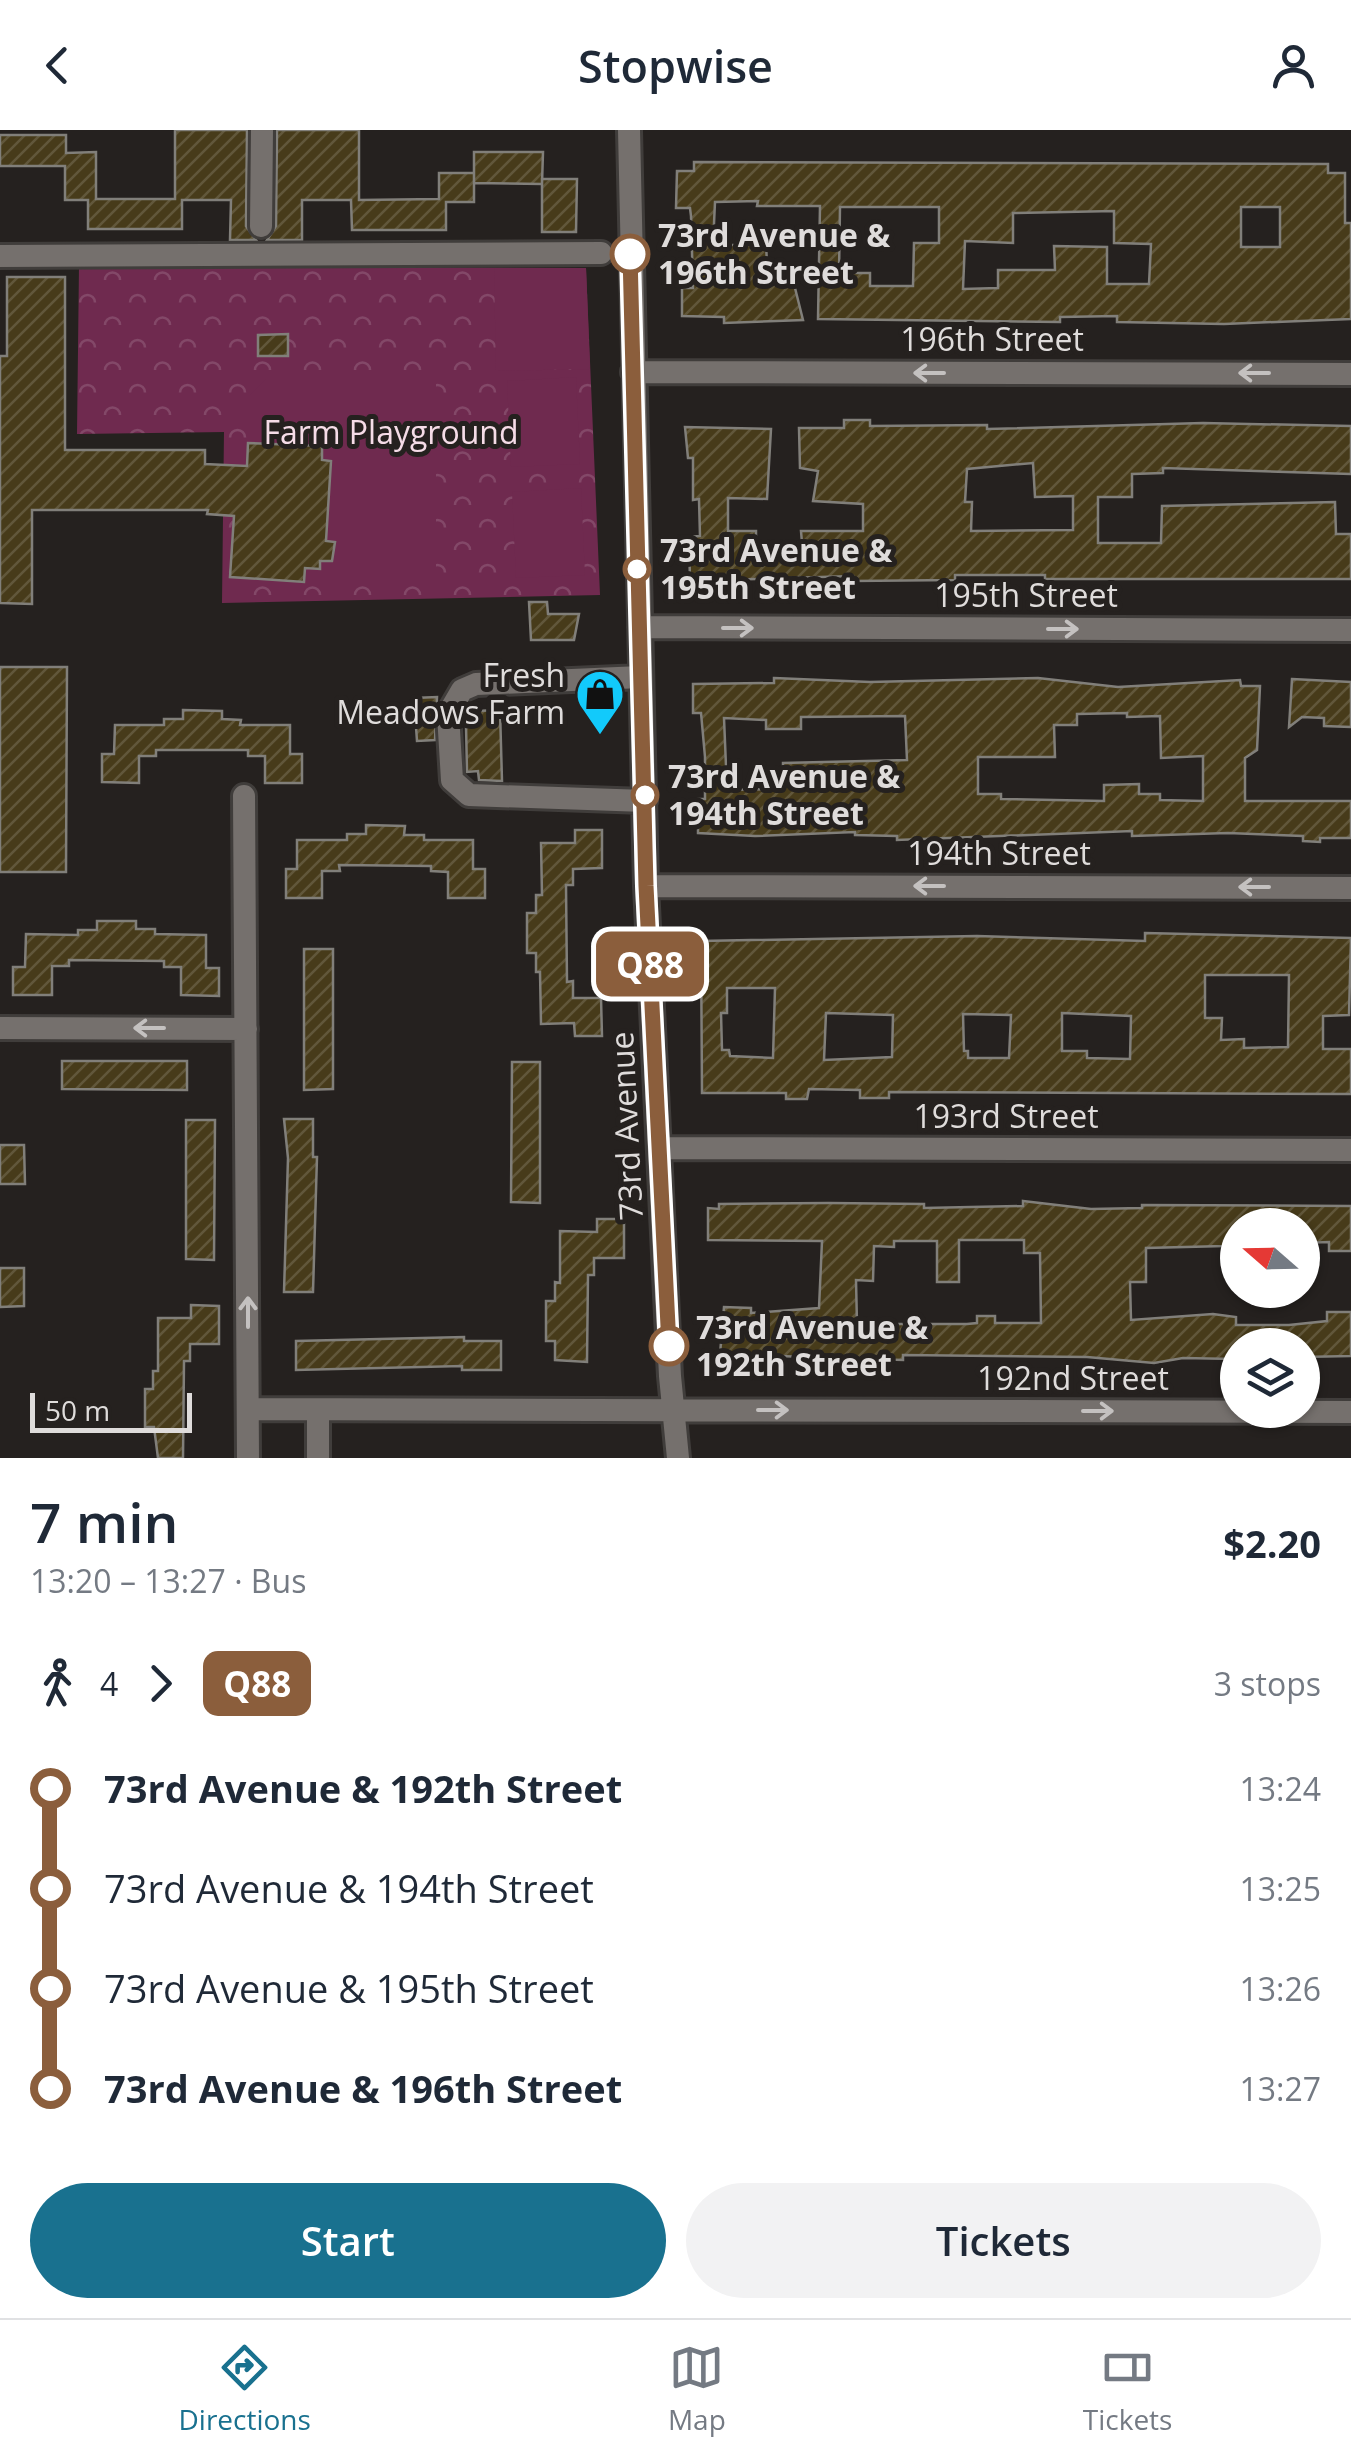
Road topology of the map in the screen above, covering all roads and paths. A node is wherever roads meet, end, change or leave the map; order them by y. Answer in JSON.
{"nodes":[{"id":1,"x":262,"y":130,"type":"edge"},
{"id":2,"x":629,"y":130,"type":"edge"},
{"id":3,"x":261,"y":226,"type":"dead end"},
{"id":4,"x":601,"y":253,"type":"dead end"},
{"id":5,"x":0,"y":256,"type":"edge"},
{"id":6,"x":633,"y":372,"type":"junction"},
{"id":7,"x":1351,"y":374,"type":"edge"},
{"id":8,"x":640,"y":628,"type":"junction"},
{"id":9,"x":1351,"y":630,"type":"edge"},
{"id":10,"x":641,"y":677,"type":"junction"},
{"id":11,"x":244,"y":796,"type":"dead end"},
{"id":12,"x":645,"y":801,"type":"junction"},
{"id":13,"x":646,"y":886,"type":"junction"},
{"id":14,"x":1351,"y":888,"type":"edge"},
{"id":15,"x":0,"y":1028,"type":"edge"},
{"id":16,"x":246,"y":1029,"type":"junction"},
{"id":17,"x":660,"y":1148,"type":"junction"},
{"id":18,"x":1351,"y":1150,"type":"edge"},
{"id":19,"x":248,"y":1410,"type":"junction"},
{"id":20,"x":318,"y":1410,"type":"junction"},
{"id":21,"x":676,"y":1410,"type":"junction"},
{"id":22,"x":1351,"y":1412,"type":"edge"},
{"id":23,"x":248,"y":1458,"type":"edge"},
{"id":24,"x":318,"y":1458,"type":"edge"},
{"id":25,"x":678,"y":1458,"type":"edge"}],
"edges":[{"from":1,"to":3,"type":"street"},
{"from":2,"to":6,"type":"street","name":"73rd Avenue"},
{"from":4,"to":5,"type":"street"},
{"from":7,"to":6,"type":"street","name":"196th Street","one_way":true},
{"from":6,"to":8,"type":"street","name":"73rd Avenue"},
{"from":8,"to":9,"type":"street","name":"195th Street","one_way":true},
{"from":8,"to":10,"type":"street","name":"73rd Avenue"},
{"from":10,"to":12,"type":"street","name":"73rd Avenue"},
{"from":10,"to":12,"type":"street"},
{"from":11,"to":16,"type":"street"},
{"from":12,"to":13,"type":"street","name":"73rd Avenue"},
{"from":14,"to":13,"type":"street","name":"194th Street","one_way":true},
{"from":13,"to":17,"type":"street","name":"73rd Avenue"},
{"from":16,"to":15,"type":"street","one_way":true},
{"from":19,"to":16,"type":"street","one_way":true},
{"from":17,"to":18,"type":"street","name":"193rd Street"},
{"from":17,"to":21,"type":"street","name":"73rd Avenue"},
{"from":19,"to":20,"type":"street","name":"192nd Street"},
{"from":19,"to":23,"type":"street"},
{"from":20,"to":21,"type":"street","name":"192nd Street"},
{"from":20,"to":24,"type":"street"},
{"from":21,"to":22,"type":"street","name":"192nd Street","one_way":true},
{"from":21,"to":25,"type":"street","name":"73rd Avenue"}]}
